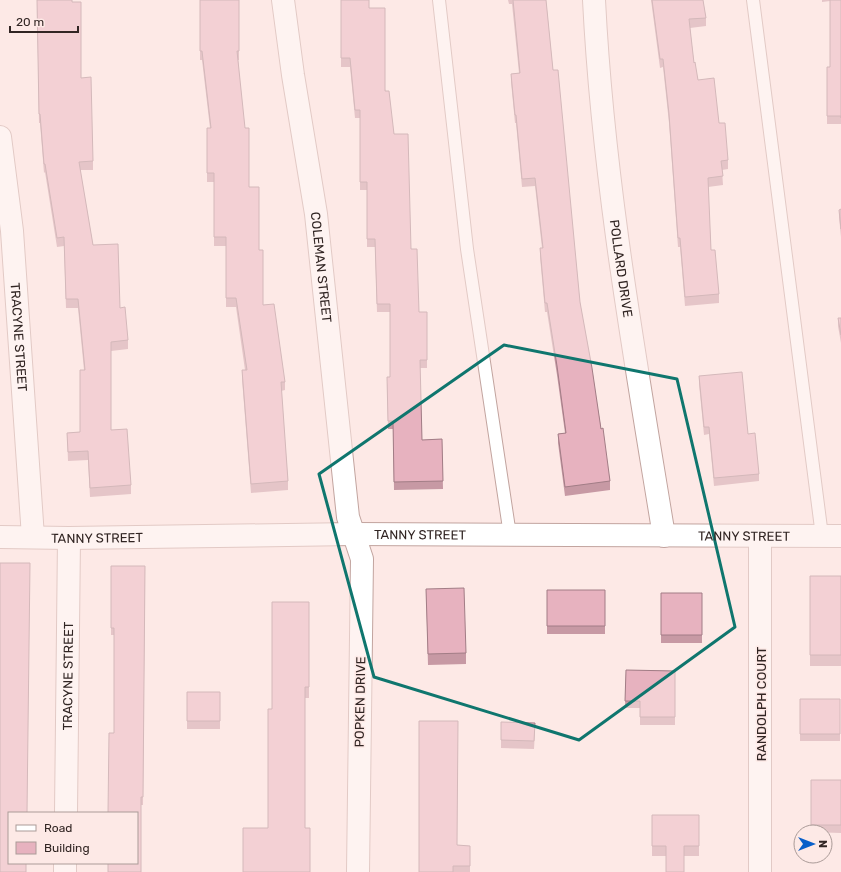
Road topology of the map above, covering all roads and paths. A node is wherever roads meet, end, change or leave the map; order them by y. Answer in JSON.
{"nodes":[{"id":1,"x":283,"y":0,"type":"edge"},
{"id":2,"x":439,"y":0,"type":"edge"},
{"id":3,"x":594,"y":0,"type":"edge"},
{"id":4,"x":753,"y":0,"type":"edge"},
{"id":5,"x":0,"y":138,"type":"edge"},
{"id":6,"x":354,"y":534,"type":"junction"},
{"id":7,"x":510,"y":535,"type":"junction"},
{"id":8,"x":664,"y":536,"type":"junction"},
{"id":9,"x":760,"y":536,"type":"junction"},
{"id":10,"x":831,"y":536,"type":"edge"},
{"id":11,"x":0,"y":537,"type":"edge"},
{"id":12,"x":33,"y":538,"type":"junction"},
{"id":13,"x":69,"y":538,"type":"junction"},
{"id":14,"x":66,"y":812,"type":"edge"},
{"id":15,"x":358,"y":872,"type":"edge"},
{"id":16,"x":760,"y":872,"type":"edge"}],
"edges":[{"from":1,"to":6,"type":"street","name":"COLEMAN STREET"},
{"from":2,"to":7,"type":"lane"},
{"from":3,"to":8,"type":"street","name":"POLLARD DRIVE"},
{"from":4,"to":10,"type":"lane"},
{"from":5,"to":12,"type":"street","name":"TRACYNE STREET"},
{"from":6,"to":7,"type":"street","name":"TANNY STREET"},
{"from":6,"to":13,"type":"street","name":"TANNY STREET"},
{"from":6,"to":15,"type":"street","name":"POPKEN DRIVE"},
{"from":7,"to":8,"type":"street","name":"TANNY STREET"},
{"from":8,"to":9,"type":"street","name":"TANNY STREET"},
{"from":9,"to":10,"type":"street","name":"TANNY STREET"},
{"from":9,"to":16,"type":"street","name":"RANDOLPH COURT"},
{"from":11,"to":12,"type":"street","name":"TANNY STREET"},
{"from":12,"to":13,"type":"street","name":"TANNY STREET"},
{"from":13,"to":14,"type":"street","name":"TRACYNE STREET"}]}
